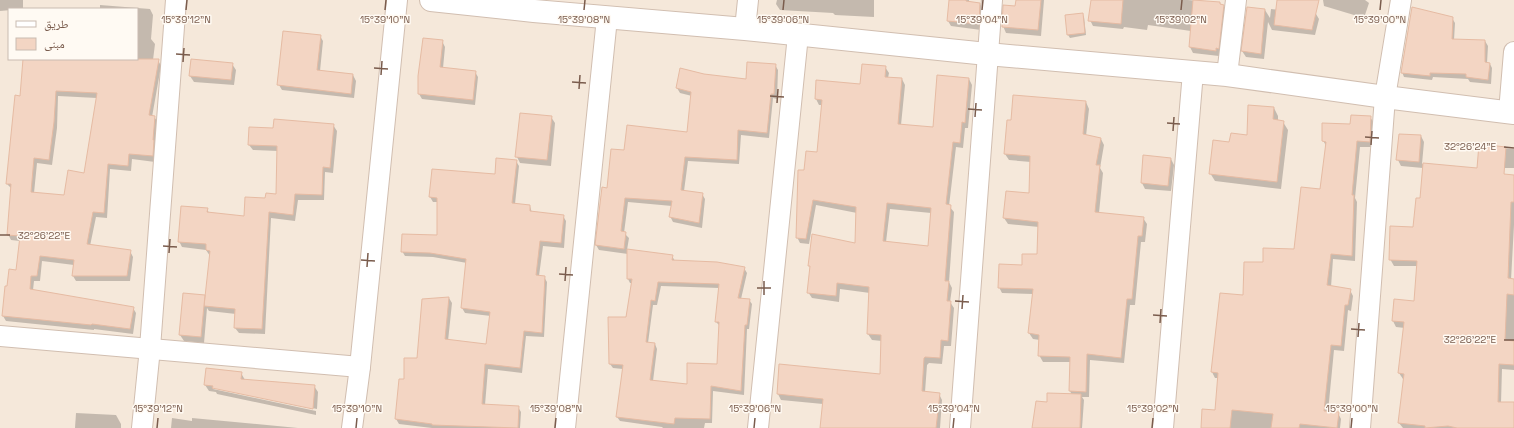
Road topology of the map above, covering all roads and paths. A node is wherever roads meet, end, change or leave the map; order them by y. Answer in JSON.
{"nodes":[{"id":1,"x":176,"y":0,"type":"edge"},
{"id":2,"x":397,"y":0,"type":"edge"},
{"id":3,"x":431,"y":0,"type":"edge"},
{"id":4,"x":748,"y":0,"type":"edge"},
{"id":5,"x":992,"y":0,"type":"edge"},
{"id":6,"x":1236,"y":0,"type":"edge"},
{"id":7,"x":1401,"y":0,"type":"edge"},
{"id":8,"x":535,"y":6,"type":"edge"},
{"id":9,"x":607,"y":18,"type":"junction"},
{"id":10,"x":745,"y":29,"type":"junction"},
{"id":11,"x":798,"y":35,"type":"junction"},
{"id":12,"x":1514,"y":52,"type":"edge"},
{"id":13,"x":987,"y":54,"type":"junction"},
{"id":14,"x":1194,"y":72,"type":"junction"},
{"id":15,"x":1226,"y":75,"type":"junction"},
{"id":16,"x":1386,"y":97,"type":"junction"},
{"id":17,"x":1512,"y":112,"type":"edge"},
{"id":18,"x":0,"y":336,"type":"edge"},
{"id":19,"x":150,"y":348,"type":"junction"},
{"id":20,"x":360,"y":367,"type":"junction"},
{"id":21,"x":142,"y":428,"type":"edge"},
{"id":22,"x":352,"y":428,"type":"edge"},
{"id":23,"x":565,"y":428,"type":"edge"},
{"id":24,"x":758,"y":428,"type":"edge"},
{"id":25,"x":960,"y":428,"type":"edge"},
{"id":26,"x":1163,"y":428,"type":"edge"},
{"id":27,"x":1360,"y":428,"type":"edge"}],
"edges":[{"from":1,"to":19,"type":"street"},
{"from":2,"to":20,"type":"street"},
{"from":3,"to":8,"type":"street"},
{"from":4,"to":10,"type":"street"},
{"from":5,"to":13,"type":"street"},
{"from":6,"to":15,"type":"street"},
{"from":7,"to":16,"type":"street"},
{"from":8,"to":9,"type":"street"},
{"from":9,"to":10,"type":"street"},
{"from":9,"to":23,"type":"street"},
{"from":10,"to":11,"type":"street"},
{"from":11,"to":13,"type":"street"},
{"from":11,"to":24,"type":"street"},
{"from":12,"to":17,"type":"street"},
{"from":13,"to":14,"type":"street"},
{"from":13,"to":25,"type":"street"},
{"from":14,"to":15,"type":"street"},
{"from":14,"to":26,"type":"street"},
{"from":15,"to":16,"type":"street"},
{"from":16,"to":17,"type":"street"},
{"from":16,"to":27,"type":"street"},
{"from":18,"to":19,"type":"street"},
{"from":19,"to":20,"type":"street"},
{"from":19,"to":21,"type":"street"},
{"from":20,"to":22,"type":"street"}]}
